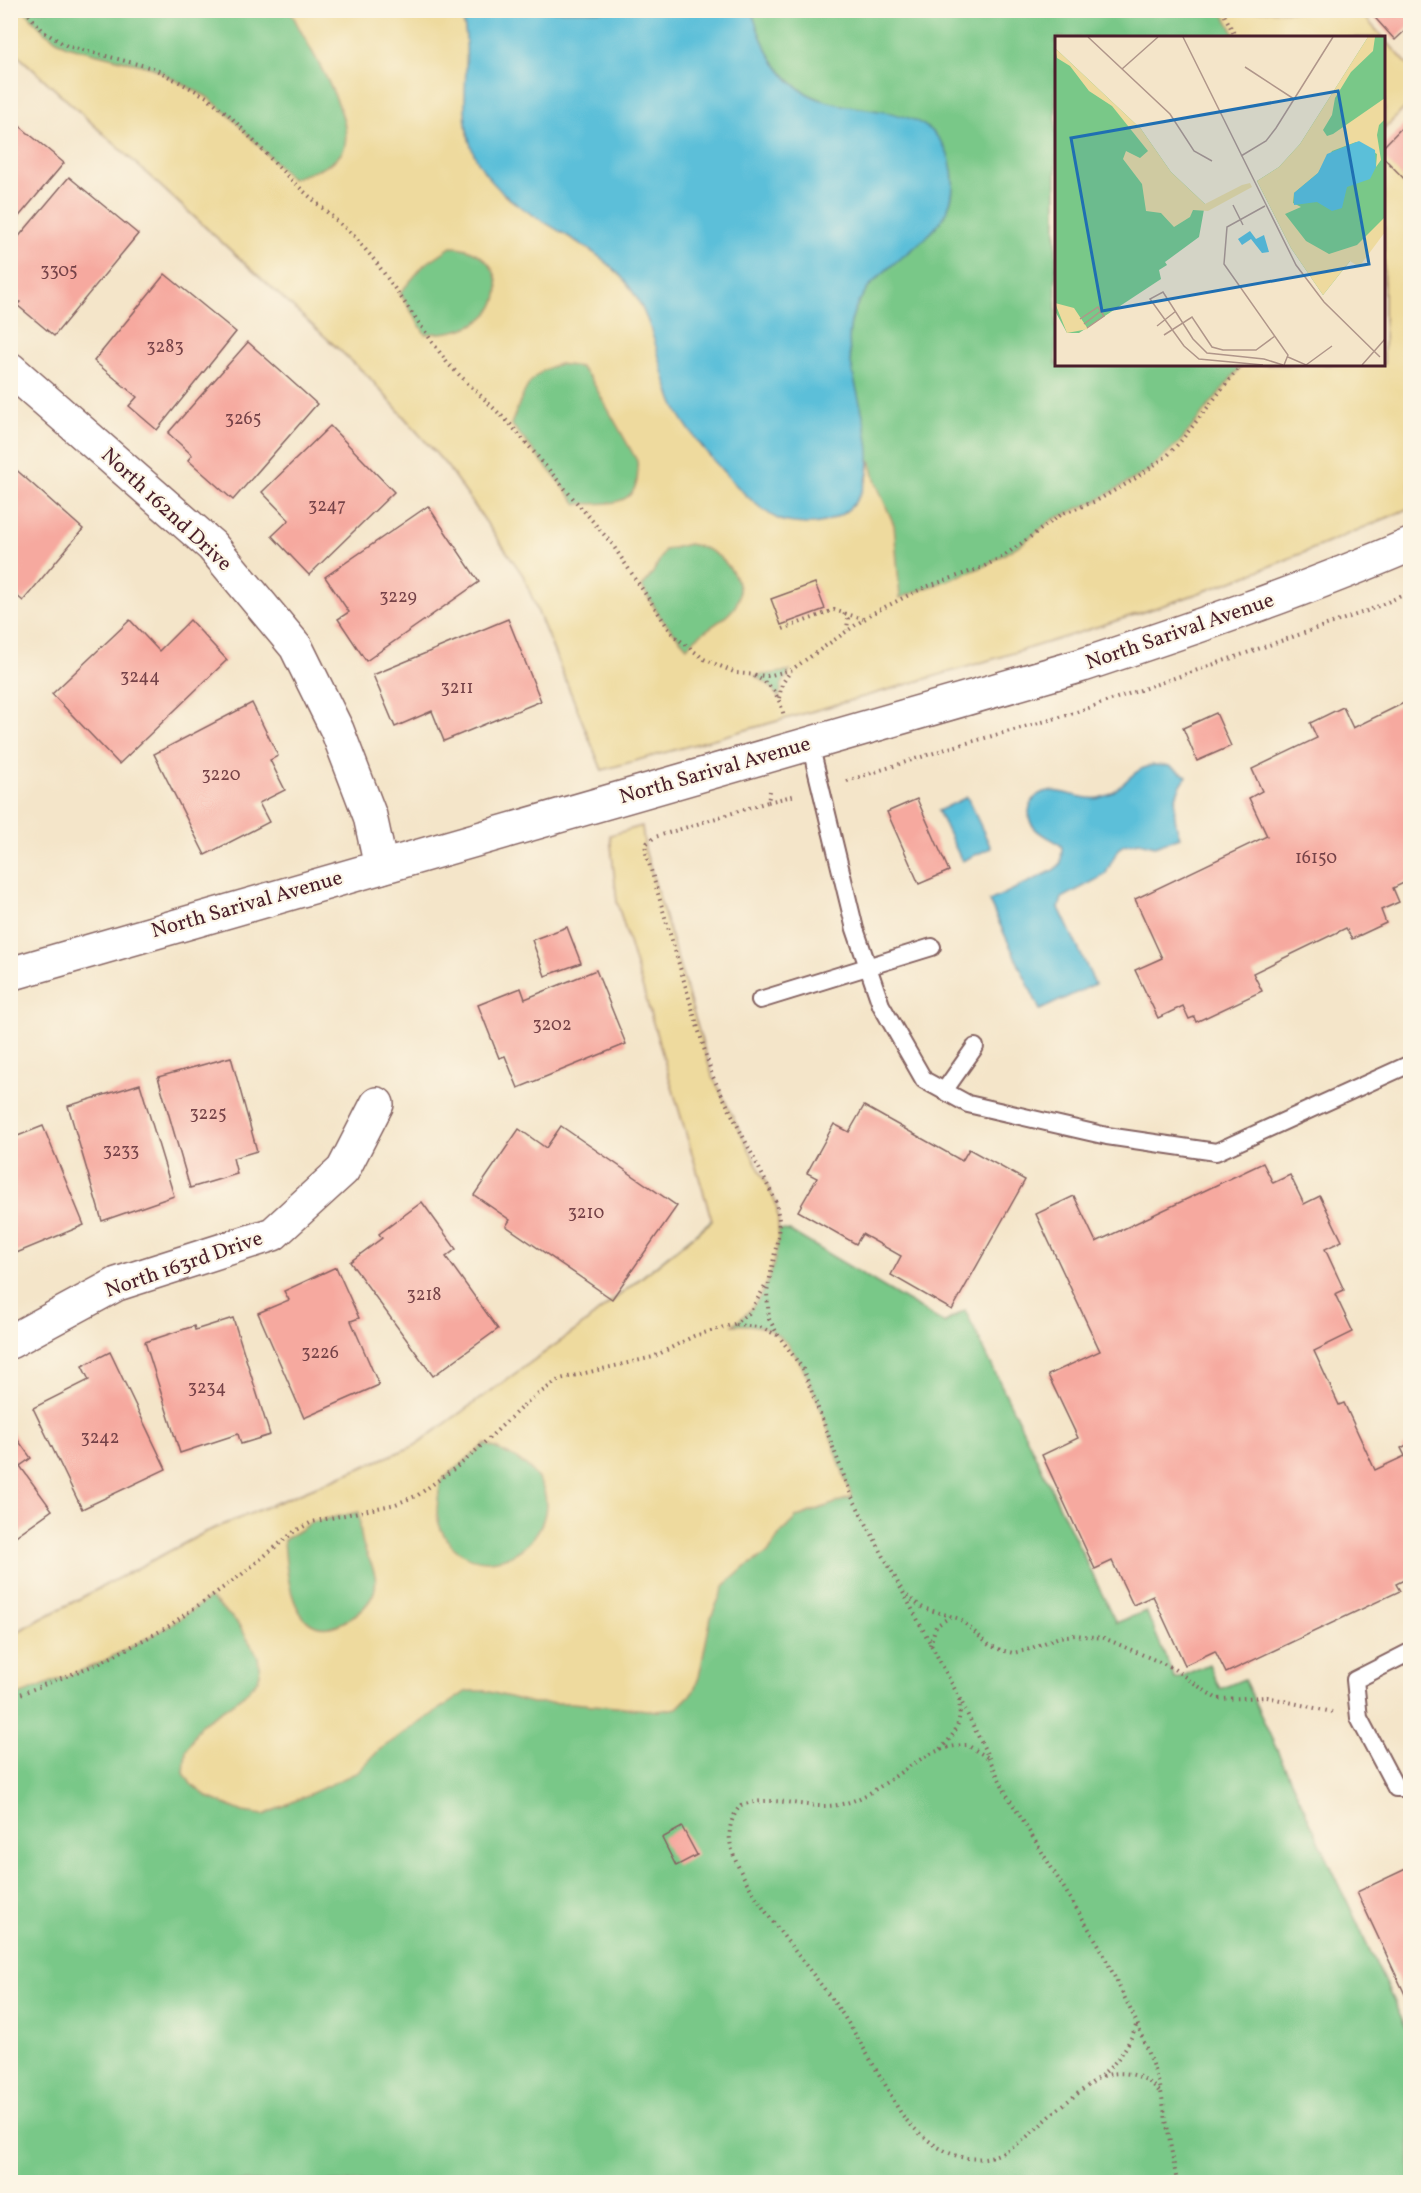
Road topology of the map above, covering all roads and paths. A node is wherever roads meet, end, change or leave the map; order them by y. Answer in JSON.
{"nodes":[{"id":1,"x":25,"y":10,"type":"edge"},
{"id":2,"x":1222,"y":10,"type":"edge"},
{"id":3,"x":1235,"y":36,"type":"edge"},
{"id":4,"x":1240,"y":366,"type":"edge"},
{"id":5,"x":10,"y":369,"type":"edge"},
{"id":6,"x":1410,"y":545,"type":"edge"},
{"id":7,"x":1410,"y":592,"type":"edge"},
{"id":8,"x":843,"y":612,"type":"junction"},
{"id":9,"x":863,"y":620,"type":"junction"},
{"id":10,"x":783,"y":629,"type":"dead end"},
{"id":11,"x":847,"y":631,"type":"junction"},
{"id":12,"x":791,"y":670,"type":"junction"},
{"id":13,"x":754,"y":676,"type":"junction"},
{"id":14,"x":779,"y":699,"type":"junction"},
{"id":15,"x":810,"y":744,"type":"junction"},
{"id":16,"x":778,"y":753,"type":"junction"},
{"id":17,"x":821,"y":788,"type":"junction"},
{"id":18,"x":768,"y":802,"type":"junction"},
{"id":19,"x":381,"y":867,"type":"junction"},
{"id":20,"x":932,"y":947,"type":"dead end"},
{"id":21,"x":868,"y":968,"type":"junction"},
{"id":22,"x":10,"y":974,"type":"edge"},
{"id":23,"x":760,"y":1000,"type":"dead end"},
{"id":24,"x":975,"y":1047,"type":"dead end"},
{"id":25,"x":1410,"y":1064,"type":"edge"},
{"id":26,"x":944,"y":1091,"type":"junction"},
{"id":27,"x":377,"y":1104,"type":"dead end"},
{"id":28,"x":770,"y":1276,"type":"junction"},
{"id":29,"x":726,"y":1326,"type":"junction"},
{"id":30,"x":778,"y":1335,"type":"junction"},
{"id":31,"x":10,"y":1342,"type":"edge"},
{"id":32,"x":904,"y":1593,"type":"junction"},
{"id":33,"x":950,"y":1617,"type":"junction"},
{"id":34,"x":930,"y":1645,"type":"junction"},
{"id":35,"x":1410,"y":1652,"type":"edge"},
{"id":36,"x":959,"y":1697,"type":"junction"},
{"id":37,"x":10,"y":1698,"type":"edge"},
{"id":38,"x":1359,"y":1718,"type":"junction"},
{"id":39,"x":940,"y":1750,"type":"junction"},
{"id":40,"x":990,"y":1760,"type":"junction"},
{"id":41,"x":1410,"y":1788,"type":"edge"},
{"id":42,"x":1137,"y":2023,"type":"junction"},
{"id":43,"x":1102,"y":2076,"type":"junction"},
{"id":44,"x":1165,"y":2104,"type":"junction"},
{"id":45,"x":1177,"y":2182,"type":"edge"}],
"edges":[{"from":1,"to":13,"type":"path"},
{"from":2,"to":3,"type":"path"},
{"from":4,"to":9,"type":"path"},
{"from":5,"to":19,"type":"street","name":"North 162nd Drive"},
{"from":6,"to":15,"type":"street","name":"North Sarival Avenue"},
{"from":7,"to":17,"type":"path"},
{"from":8,"to":9,"type":"path"},
{"from":8,"to":10,"type":"path"},
{"from":8,"to":11,"type":"path"},
{"from":9,"to":11,"type":"path"},
{"from":11,"to":12,"type":"path"},
{"from":12,"to":13,"type":"path"},
{"from":12,"to":14,"type":"path"},
{"from":13,"to":14,"type":"path"},
{"from":14,"to":16,"type":"path"},
{"from":15,"to":16,"type":"street","name":"North Sarival Avenue"},
{"from":15,"to":17,"type":"lane"},
{"from":16,"to":18,"type":"path"},
{"from":16,"to":19,"type":"street","name":"North Sarival Avenue"},
{"from":17,"to":18,"type":"path"},
{"from":17,"to":21,"type":"lane"},
{"from":18,"to":28,"type":"path"},
{"from":19,"to":22,"type":"street","name":"North Sarival Avenue"},
{"from":20,"to":21,"type":"lane"},
{"from":21,"to":23,"type":"lane"},
{"from":21,"to":26,"type":"lane"},
{"from":24,"to":26,"type":"lane"},
{"from":25,"to":26,"type":"lane"},
{"from":27,"to":31,"type":"street","name":"North 163rd Drive"},
{"from":28,"to":29,"type":"path"},
{"from":28,"to":30,"type":"path"},
{"from":29,"to":30,"type":"path"},
{"from":29,"to":37,"type":"path"},
{"from":30,"to":32,"type":"path"},
{"from":32,"to":33,"type":"path"},
{"from":32,"to":34,"type":"path"},
{"from":33,"to":34,"type":"path"},
{"from":33,"to":38,"type":"path"},
{"from":34,"to":36,"type":"path"},
{"from":35,"to":38,"type":"lane"},
{"from":36,"to":39,"type":"path"},
{"from":36,"to":40,"type":"path"},
{"from":38,"to":41,"type":"lane"},
{"from":39,"to":40,"type":"path"},
{"from":39,"to":43,"type":"path"},
{"from":40,"to":42,"type":"path"},
{"from":42,"to":43,"type":"path"},
{"from":42,"to":44,"type":"path"},
{"from":43,"to":44,"type":"path"},
{"from":44,"to":45,"type":"path"}]}
